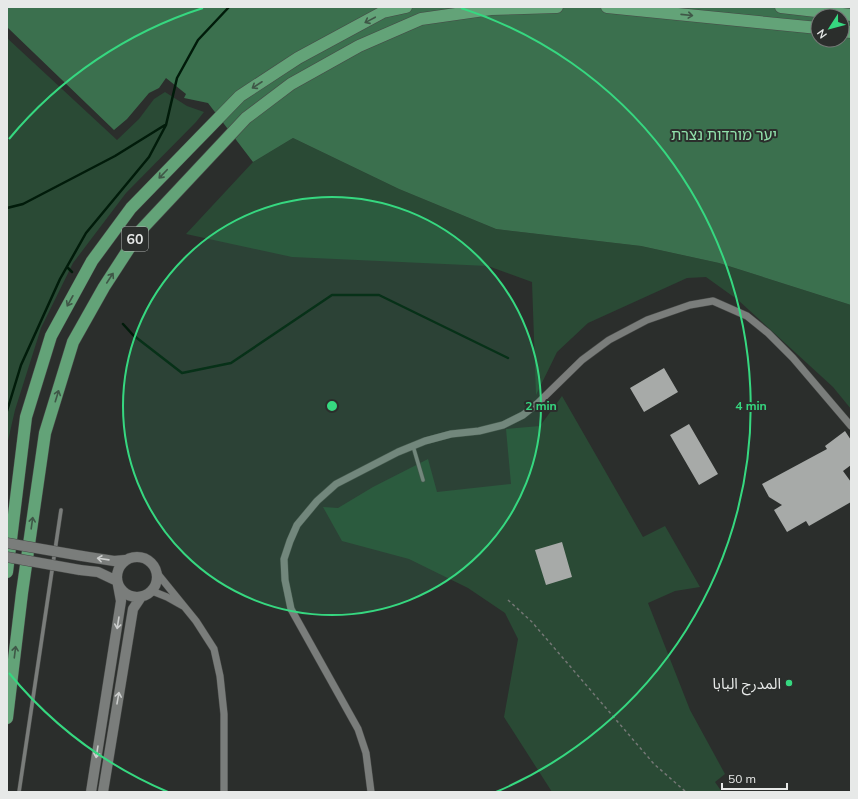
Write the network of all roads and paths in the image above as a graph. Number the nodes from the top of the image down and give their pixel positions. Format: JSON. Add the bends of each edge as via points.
{"nodes":[{"id":1,"x":406,"y":7,"type":"edge"},
{"id":2,"x":557,"y":7,"type":"edge"},
{"id":3,"x":607,"y":7,"type":"edge"},
{"id":4,"x":781,"y":7,"type":"edge"},
{"id":5,"x":851,"y":15,"type":"edge"},
{"id":6,"x":810,"y":27,"type":"edge"},
{"id":7,"x":851,"y":426,"type":"edge"},
{"id":8,"x":413,"y":445,"type":"junction"},
{"id":9,"x":423,"y":480,"type":"dead end"},
{"id":10,"x":61,"y":510,"type":"dead end"},
{"id":11,"x":7,"y":543,"type":"edge"},
{"id":12,"x":7,"y":557,"type":"edge"},
{"id":13,"x":125,"y":560,"type":"junction"},
{"id":14,"x":7,"y":572,"type":"edge"},
{"id":15,"x":157,"y":573,"type":"junction"},
{"id":16,"x":118,"y":583,"type":"junction"},
{"id":17,"x":152,"y":591,"type":"junction"},
{"id":18,"x":141,"y":597,"type":"junction"},
{"id":19,"x":508,"y":600,"type":"dead end"},
{"id":20,"x":186,"y":608,"type":"junction"},
{"id":21,"x":7,"y":718,"type":"edge"},
{"id":22,"x":19,"y":792,"type":"edge"},
{"id":23,"x":91,"y":792,"type":"edge"},
{"id":24,"x":103,"y":792,"type":"edge"},
{"id":25,"x":224,"y":792,"type":"edge"},
{"id":26,"x":371,"y":792,"type":"edge"},
{"id":27,"x":686,"y":792,"type":"edge"}],
"edges":[{"from":1,"to":14,"type":"highway","number":"60","one_way":true,"via":[[384,12],[298,58],[240,96],[131,208],[92,261],[51,336],[26,417]]},
{"from":21,"to":2,"type":"highway","number":"60","one_way":true,"via":[[45,432],[73,342],[104,287],[141,230],[246,118],[291,84],[359,46],[421,19],[491,9]]},
{"from":3,"to":6,"type":"highway","one_way":true},
{"from":4,"to":5,"type":"highway"},
{"from":7,"to":8,"type":"street","via":[[793,358],[768,333],[747,316],[713,301],[690,305],[647,320],[609,340],[582,360],[538,403],[523,415],[503,425],[451,434]]},
{"from":8,"to":9,"type":"lane"},
{"from":8,"to":26,"type":"street","via":[[336,484],[317,501],[297,525],[284,559],[291,609],[358,729],[366,753]]},
{"from":10,"to":22,"type":"lane"},
{"from":13,"to":11,"type":"street","one_way":true,"bridge":true,"via":[[114,561]]},
{"from":12,"to":16,"type":"street","bridge":true,"via":[[98,572]]},
{"from":13,"to":15,"type":"street","via":[[138,556],[145,558],[151,561]]},
{"from":13,"to":16,"type":"street","via":[[117,571]]},
{"from":15,"to":17,"type":"street"},
{"from":15,"to":20,"type":"street"},
{"from":16,"to":18,"type":"street","via":[[122,591],[128,595]]},
{"from":16,"to":23,"type":"street","one_way":true,"via":[[121,601]]},
{"from":17,"to":18,"type":"street"},
{"from":17,"to":20,"type":"street"},
{"from":24,"to":18,"type":"street","one_way":true,"via":[[133,609]]},
{"from":19,"to":27,"type":"path","via":[[532,622],[654,764]]},
{"from":20,"to":25,"type":"street","via":[[214,649],[220,676],[224,714]]}]}
